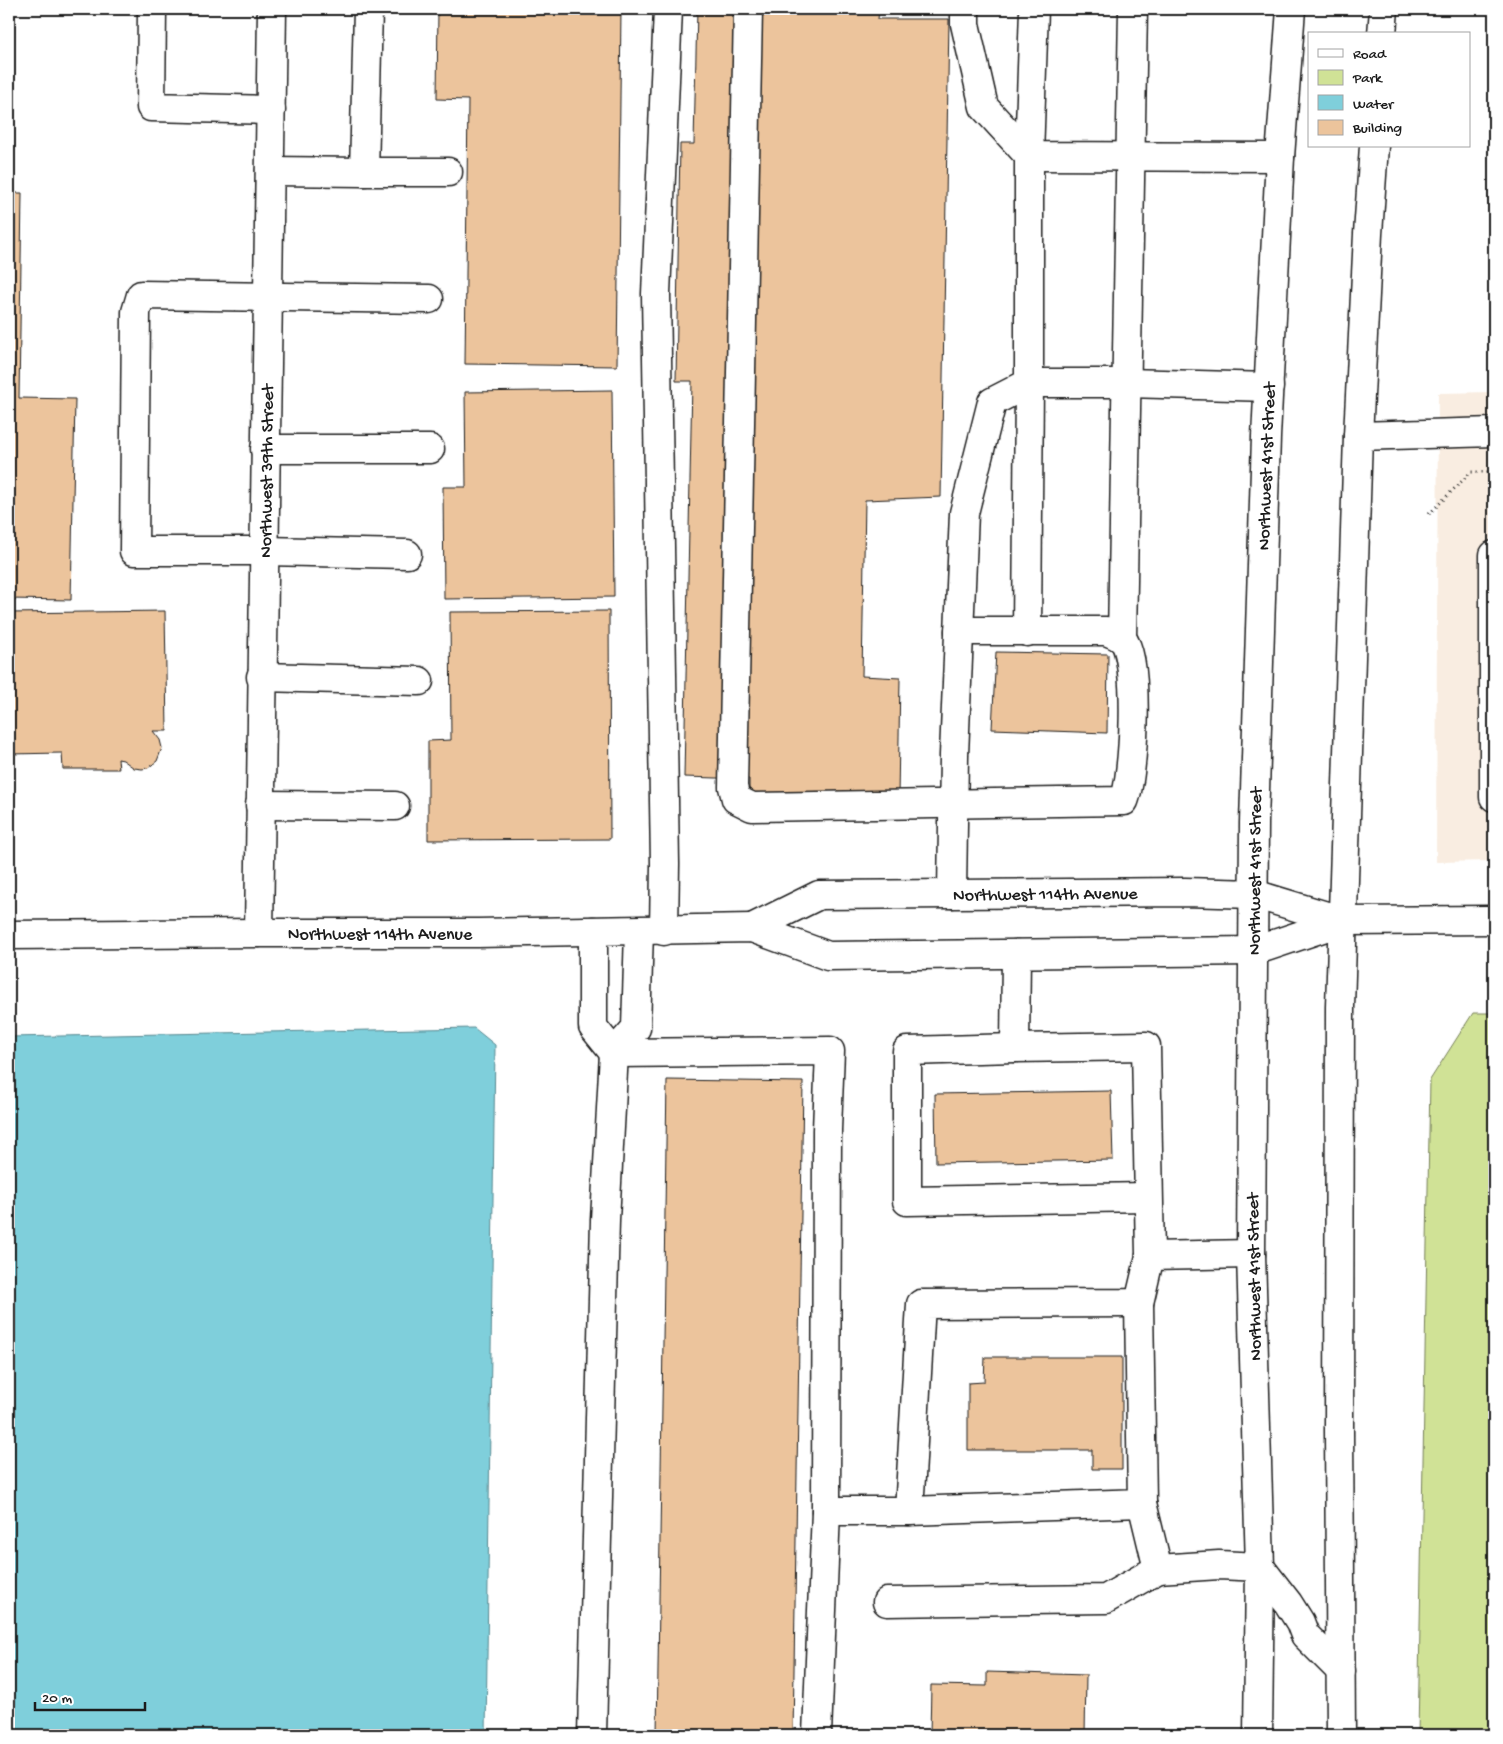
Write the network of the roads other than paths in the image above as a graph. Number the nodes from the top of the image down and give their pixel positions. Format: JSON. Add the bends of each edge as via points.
{"nodes":[{"id":1,"x":152,"y":9,"type":"edge"},
{"id":2,"x":272,"y":9,"type":"edge"},
{"id":3,"x":368,"y":9,"type":"edge"},
{"id":4,"x":668,"y":9,"type":"edge"},
{"id":5,"x":748,"y":9,"type":"edge"},
{"id":6,"x":965,"y":9,"type":"edge"},
{"id":7,"x":1034,"y":9,"type":"edge"},
{"id":8,"x":1133,"y":9,"type":"edge"},
{"id":9,"x":1291,"y":9,"type":"edge"},
{"id":10,"x":1384,"y":9,"type":"edge"},
{"id":11,"x":1382,"y":32,"type":"edge"},
{"id":12,"x":271,"y":110,"type":"junction"},
{"id":13,"x":1374,"y":148,"type":"edge"},
{"id":14,"x":1029,"y":156,"type":"junction"},
{"id":15,"x":1131,"y":157,"type":"junction"},
{"id":16,"x":1280,"y":157,"type":"junction"},
{"id":17,"x":270,"y":171,"type":"junction"},
{"id":18,"x":364,"y":172,"type":"junction"},
{"id":19,"x":448,"y":172,"type":"dead end"},
{"id":20,"x":268,"y":298,"type":"junction"},
{"id":21,"x":429,"y":299,"type":"dead end"},
{"id":22,"x":1029,"y":383,"type":"junction"},
{"id":23,"x":1127,"y":383,"type":"junction"},
{"id":24,"x":1269,"y":387,"type":"junction"},
{"id":25,"x":1494,"y":432,"type":"edge"},
{"id":26,"x":1358,"y":436,"type":"junction"},
{"id":27,"x":266,"y":449,"type":"junction"},
{"id":28,"x":430,"y":449,"type":"dead end"},
{"id":29,"x":264,"y":550,"type":"junction"},
{"id":30,"x":407,"y":554,"type":"dead end"},
{"id":31,"x":1494,"y":555,"type":"edge"},
{"id":32,"x":959,"y":631,"type":"junction"},
{"id":33,"x":1027,"y":632,"type":"junction"},
{"id":34,"x":1122,"y":639,"type":"junction"},
{"id":35,"x":262,"y":677,"type":"junction"},
{"id":36,"x":418,"y":681,"type":"dead end"},
{"id":37,"x":1494,"y":797,"type":"edge"},
{"id":38,"x":260,"y":805,"type":"junction"},
{"id":39,"x":953,"y":805,"type":"junction"},
{"id":40,"x":394,"y":806,"type":"dead end"},
{"id":41,"x":952,"y":894,"type":"junction"},
{"id":42,"x":1254,"y":894,"type":"junction"},
{"id":43,"x":1494,"y":920,"type":"edge"},
{"id":44,"x":1343,"y":921,"type":"junction"},
{"id":45,"x":752,"y":928,"type":"junction"},
{"id":46,"x":593,"y":931,"type":"junction"},
{"id":47,"x":652,"y":931,"type":"junction"},
{"id":48,"x":259,"y":933,"type":"junction"},
{"id":49,"x":9,"y":935,"type":"edge"},
{"id":50,"x":1254,"y":951,"type":"junction"},
{"id":51,"x":1016,"y":954,"type":"junction"},
{"id":52,"x":1015,"y":1048,"type":"junction"},
{"id":53,"x":614,"y":1053,"type":"junction"},
{"id":54,"x":1148,"y":1197,"type":"junction"},
{"id":55,"x":1251,"y":1254,"type":"junction"},
{"id":56,"x":1150,"y":1256,"type":"junction"},
{"id":57,"x":1139,"y":1303,"type":"junction"},
{"id":58,"x":1142,"y":1503,"type":"junction"},
{"id":59,"x":826,"y":1511,"type":"junction"},
{"id":60,"x":909,"y":1511,"type":"junction"},
{"id":61,"x":1260,"y":1567,"type":"junction"},
{"id":62,"x":1158,"y":1569,"type":"junction"},
{"id":63,"x":887,"y":1602,"type":"dead end"},
{"id":64,"x":1341,"y":1671,"type":"junction"},
{"id":65,"x":592,"y":1735,"type":"edge"},
{"id":66,"x":818,"y":1735,"type":"edge"},
{"id":67,"x":1258,"y":1735,"type":"edge"},
{"id":68,"x":1341,"y":1735,"type":"edge"}],
"edges":[{"from":1,"to":12,"type":"main road","via":[[151,107]]},
{"from":2,"to":12,"type":"main road","name":"Northwest 39th Street"},
{"from":3,"to":18,"type":"main road"},
{"from":4,"to":47,"type":"main road","via":[[656,294],[664,835]]},
{"from":5,"to":39,"type":"main road","via":[[733,787],[736,799],[752,807]]},
{"from":6,"to":14,"type":"main road","via":[[965,24],[984,107]]},
{"from":7,"to":14,"type":"main road"},
{"from":8,"to":15,"type":"main road"},
{"from":9,"to":16,"type":"main road","name":"Northwest 41st Street"},
{"from":10,"to":11,"type":"main road"},
{"from":12,"to":17,"type":"main road","name":"Northwest 39th Street"},
{"from":13,"to":26,"type":"main road"},
{"from":14,"to":15,"type":"main road"},
{"from":14,"to":22,"type":"main road"},
{"from":15,"to":16,"type":"main road"},
{"from":15,"to":23,"type":"main road"},
{"from":16,"to":24,"type":"main road","name":"Northwest 41st Street"},
{"from":17,"to":18,"type":"main road"},
{"from":17,"to":20,"type":"main road","name":"Northwest 39th Street"},
{"from":18,"to":19,"type":"main road"},
{"from":20,"to":21,"type":"main road"},
{"from":20,"to":27,"type":"main road","name":"Northwest 39th Street"},
{"from":20,"to":29,"type":"main road","via":[[141,295],[136,312],[134,551]]},
{"from":22,"to":23,"type":"main road"},
{"from":22,"to":32,"type":"main road","via":[[992,402],[964,513]]},
{"from":22,"to":33,"type":"main road"},
{"from":23,"to":24,"type":"main road"},
{"from":23,"to":34,"type":"main road"},
{"from":24,"to":42,"type":"main road","name":"Northwest 41st Street"},
{"from":25,"to":26,"type":"main road"},
{"from":26,"to":44,"type":"main road"},
{"from":27,"to":28,"type":"main road"},
{"from":27,"to":29,"type":"main road","name":"Northwest 39th Street"},
{"from":29,"to":30,"type":"main road"},
{"from":29,"to":35,"type":"main road","name":"Northwest 39th Street"},
{"from":31,"to":37,"type":"main road"},
{"from":32,"to":33,"type":"main road"},
{"from":32,"to":39,"type":"main road"},
{"from":33,"to":34,"type":"main road","via":[[1106,631]]},
{"from":34,"to":39,"type":"main road","via":[[1128,650],[1134,685],[1131,761],[1124,801]]},
{"from":35,"to":36,"type":"main road"},
{"from":35,"to":38,"type":"main road","name":"Northwest 39th Street"},
{"from":38,"to":40,"type":"main road"},
{"from":38,"to":48,"type":"main road","name":"Northwest 39th Street"},
{"from":39,"to":41,"type":"main road"},
{"from":41,"to":42,"type":"main road","name":"Northwest 114th Avenue"},
{"from":41,"to":45,"type":"main road","name":"Northwest 114th Avenue","via":[[819,895]]},
{"from":42,"to":44,"type":"main road","name":"Northwest 114th Avenue"},
{"from":42,"to":50,"type":"main road","name":"Northwest 41st Street"},
{"from":43,"to":44,"type":"main road","name":"Northwest 114th Avenue"},
{"from":44,"to":50,"type":"main road","name":"Northwest 114th Avenue"},
{"from":44,"to":64,"type":"main road","via":[[1340,1007]]},
{"from":45,"to":47,"type":"main road","name":"Northwest 114th Avenue"},
{"from":45,"to":51,"type":"main road","name":"Northwest 114th Avenue","via":[[828,956]]},
{"from":46,"to":47,"type":"main road","name":"Northwest 114th Avenue"},
{"from":46,"to":48,"type":"main road","name":"Northwest 114th Avenue"},
{"from":46,"to":53,"type":"main road","via":[[593,1027]]},
{"from":47,"to":53,"type":"main road","via":[[636,1028]]},
{"from":48,"to":49,"type":"main road","name":"Northwest 114th Avenue"},
{"from":50,"to":51,"type":"main road","name":"Northwest 114th Avenue"},
{"from":50,"to":55,"type":"main road","name":"Northwest 41st Street"},
{"from":51,"to":52,"type":"main road"},
{"from":52,"to":54,"type":"main road","via":[[1146,1046]]},
{"from":52,"to":54,"type":"main road","via":[[907,1051],[907,1201]]},
{"from":53,"to":59,"type":"main road","via":[[830,1051]]},
{"from":53,"to":65,"type":"main road","via":[[605,1220]]},
{"from":54,"to":56,"type":"main road"},
{"from":55,"to":56,"type":"main road"},
{"from":55,"to":61,"type":"main road","name":"Northwest 41st Street"},
{"from":56,"to":57,"type":"main road"},
{"from":57,"to":58,"type":"main road"},
{"from":57,"to":60,"type":"main road","via":[[922,1304]]},
{"from":58,"to":60,"type":"main road"},
{"from":58,"to":62,"type":"main road"},
{"from":59,"to":60,"type":"main road"},
{"from":59,"to":66,"type":"main road"},
{"from":61,"to":62,"type":"main road"},
{"from":61,"to":64,"type":"main road","via":[[1288,1604],[1305,1634]]},
{"from":61,"to":67,"type":"main road","name":"Northwest 41st Street"},
{"from":62,"to":63,"type":"main road","via":[[1106,1599]]},
{"from":64,"to":68,"type":"main road"}]}
